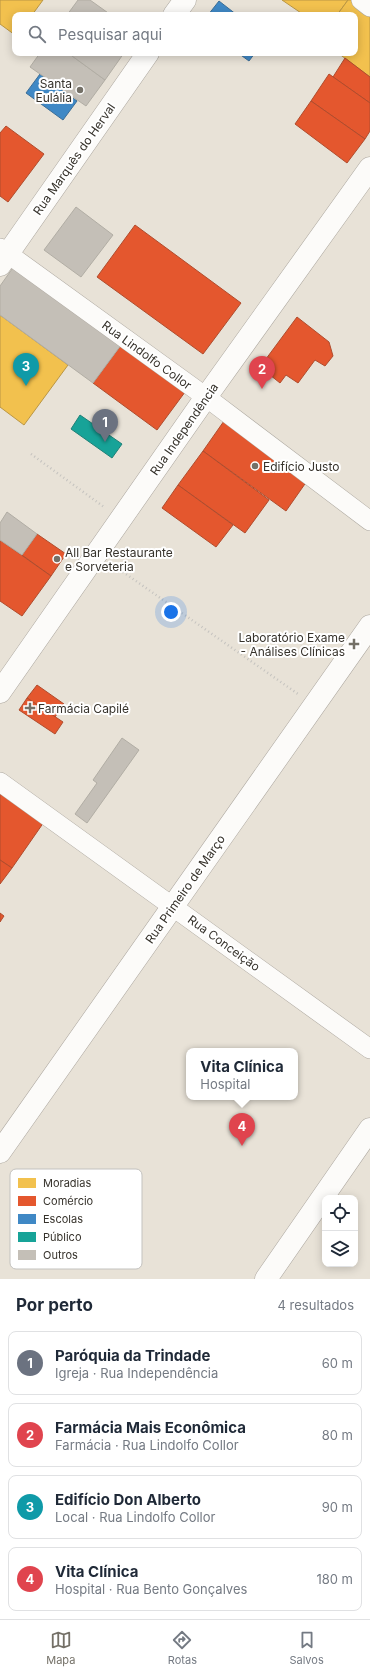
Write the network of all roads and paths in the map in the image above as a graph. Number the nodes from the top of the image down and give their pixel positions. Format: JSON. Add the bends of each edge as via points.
{"nodes":[{"id":1,"x":184,"y":0,"type":"edge"},
{"id":2,"x":361,"y":0,"type":"edge"},
{"id":3,"x":370,"y":7,"type":"edge"},
{"id":4,"x":176,"y":12,"type":"edge"},
{"id":5,"x":146,"y":56,"type":"edge"},
{"id":6,"x":370,"y":168,"type":"edge"},
{"id":7,"x":3,"y":256,"type":"edge"},
{"id":8,"x":206,"y":397,"type":"junction"},
{"id":9,"x":31,"y":454,"type":"dead end"},
{"id":10,"x":120,"y":520,"type":"junction"},
{"id":11,"x":370,"y":521,"type":"edge"},
{"id":12,"x":97,"y":554,"type":"junction"},
{"id":13,"x":370,"y":626,"type":"edge"},
{"id":14,"x":0,"y":692,"type":"edge"},
{"id":15,"x":315,"y":705,"type":"junction"},
{"id":16,"x":0,"y":782,"type":"edge"},
{"id":17,"x":172,"y":906,"type":"junction"},
{"id":18,"x":370,"y":1050,"type":"edge"},
{"id":19,"x":370,"y":1129,"type":"edge"},
{"id":20,"x":0,"y":1152,"type":"edge"},
{"id":21,"x":266,"y":1279,"type":"edge"}],
"edges":[{"from":1,"to":4,"type":"street"},
{"from":2,"to":3,"type":"street"},
{"from":5,"to":7,"type":"street","name":"Rua Marquês do Herval"},
{"from":6,"to":8,"type":"street","name":"Rua Independência"},
{"from":7,"to":8,"type":"street","name":"Rua Lindolfo Collor"},
{"from":8,"to":10,"type":"street","name":"Rua Independência"},
{"from":8,"to":11,"type":"street","name":"Rua Lindolfo Collor"},
{"from":9,"to":10,"type":"path"},
{"from":10,"to":12,"type":"street","name":"Rua Independência"},
{"from":12,"to":14,"type":"street","name":"Rua Independência"},
{"from":12,"to":15,"type":"path"},
{"from":13,"to":15,"type":"street","name":"Rua Primeiro de Março"},
{"from":15,"to":17,"type":"street","name":"Rua Primeiro de Março"},
{"from":16,"to":17,"type":"street","name":"Rua Conceição"},
{"from":17,"to":18,"type":"street","name":"Rua Conceição"},
{"from":17,"to":20,"type":"street","name":"Rua Primeiro de Março"},
{"from":19,"to":21,"type":"street"}]}
